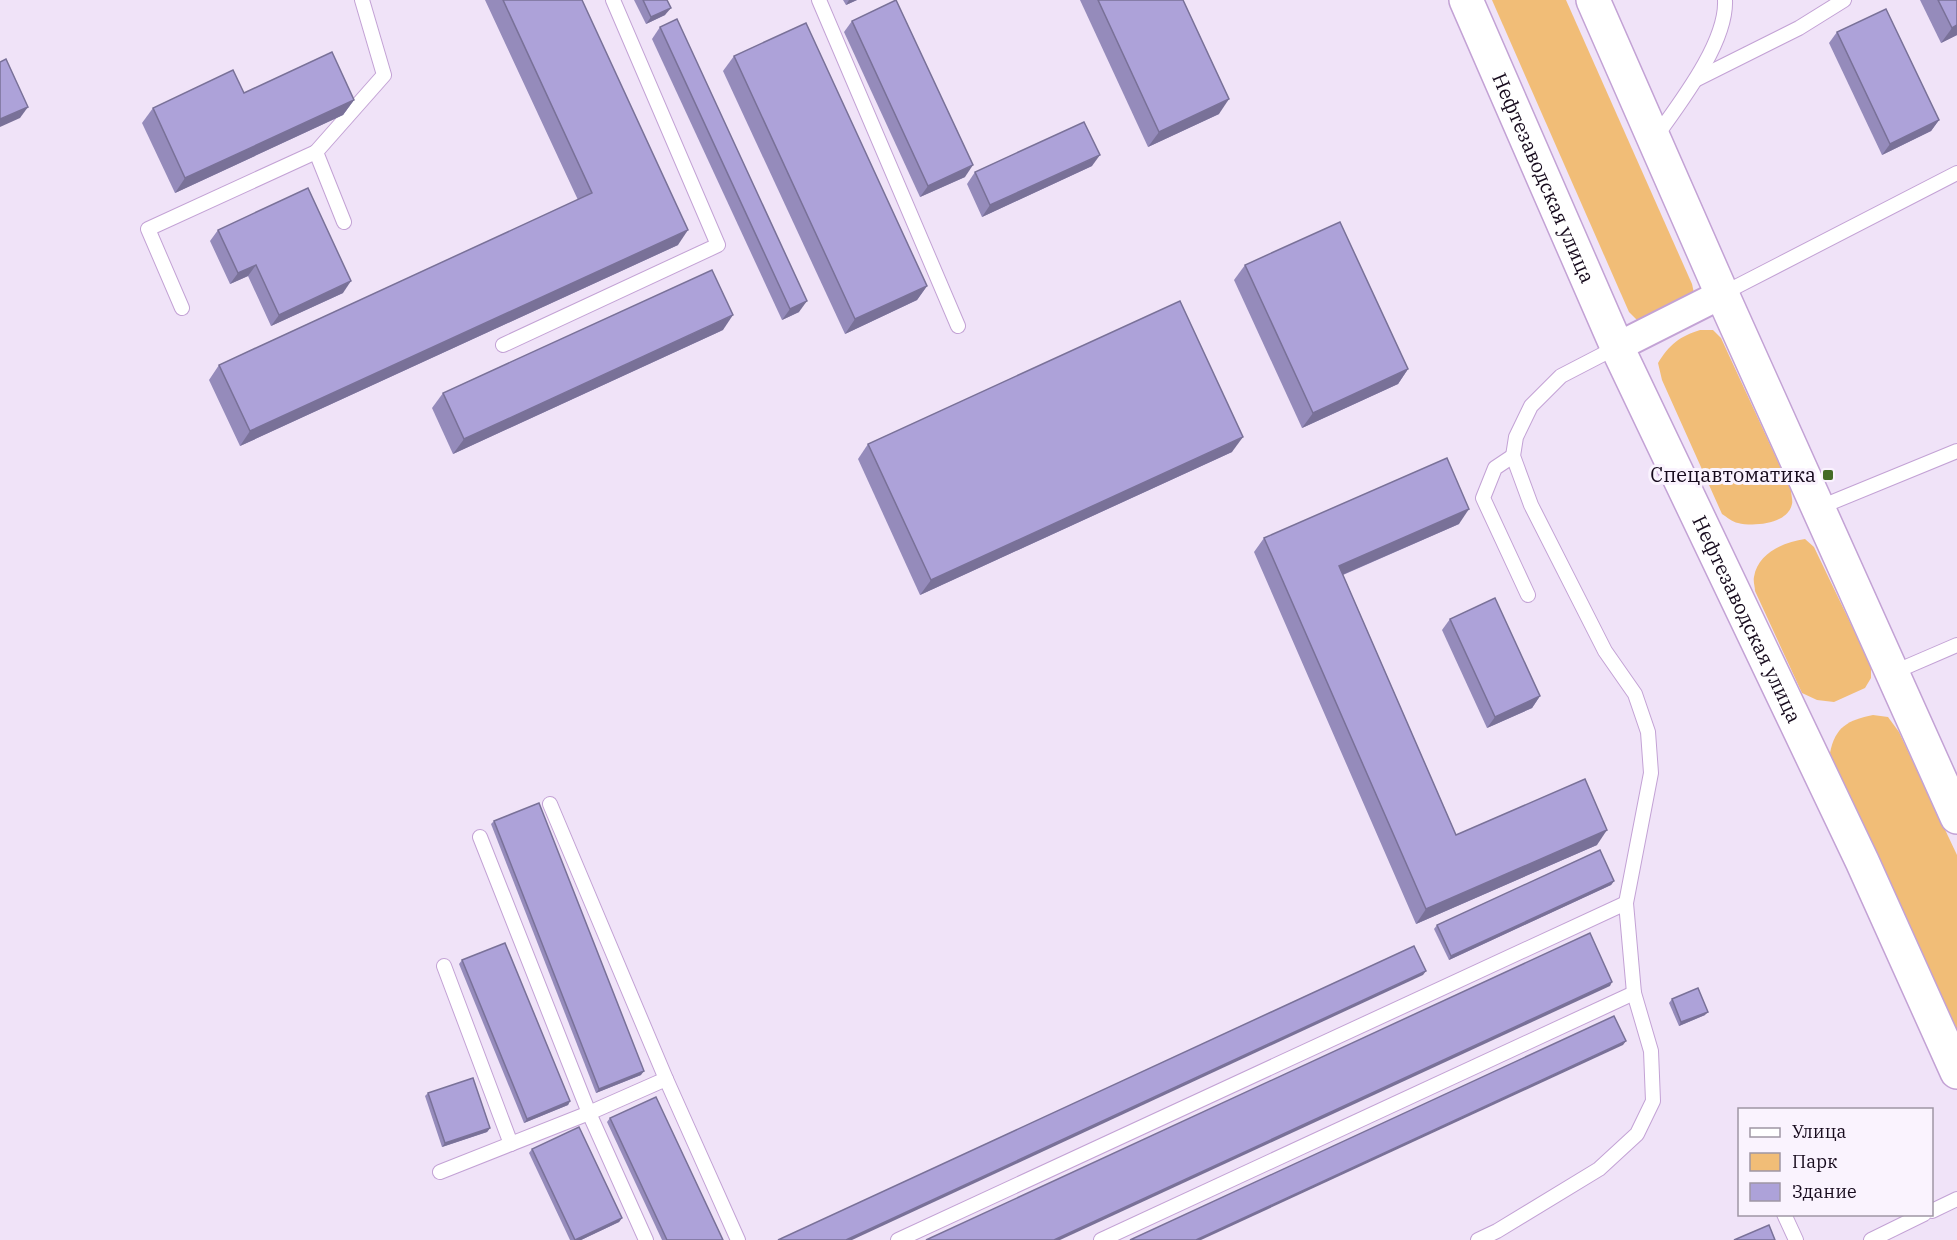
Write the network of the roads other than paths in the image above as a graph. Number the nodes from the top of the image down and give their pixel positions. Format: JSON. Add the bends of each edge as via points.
{"nodes":[{"id":1,"x":362,"y":0,"type":"edge"},
{"id":2,"x":613,"y":0,"type":"edge"},
{"id":3,"x":819,"y":0,"type":"edge"},
{"id":4,"x":1466,"y":0,"type":"edge"},
{"id":5,"x":1593,"y":0,"type":"edge"},
{"id":6,"x":1725,"y":0,"type":"edge"},
{"id":7,"x":1844,"y":0,"type":"edge"},
{"id":8,"x":1697,"y":79,"type":"junction"},
{"id":9,"x":1655,"y":139,"type":"junction"},
{"id":10,"x":316,"y":152,"type":"junction"},
{"id":11,"x":1957,"y":173,"type":"edge"},
{"id":12,"x":344,"y":222,"type":"dead end"},
{"id":13,"x":1722,"y":294,"type":"junction"},
{"id":14,"x":183,"y":308,"type":"dead end"},
{"id":15,"x":958,"y":326,"type":"dead end"},
{"id":16,"x":503,"y":345,"type":"dead end"},
{"id":17,"x":1617,"y":347,"type":"junction"},
{"id":18,"x":1957,"y":451,"type":"edge"},
{"id":19,"x":1513,"y":456,"type":"junction"},
{"id":20,"x":1818,"y":508,"type":"junction"},
{"id":21,"x":1528,"y":595,"type":"dead end"},
{"id":22,"x":1957,"y":645,"type":"edge"},
{"id":23,"x":1892,"y":673,"type":"junction"},
{"id":24,"x":550,"y":804,"type":"dead end"},
{"id":25,"x":1957,"y":817,"type":"edge"},
{"id":26,"x":480,"y":837,"type":"dead end"},
{"id":27,"x":1626,"y":903,"type":"junction"},
{"id":28,"x":444,"y":966,"type":"dead end"},
{"id":29,"x":1634,"y":993,"type":"junction"},
{"id":30,"x":1957,"y":1072,"type":"edge"},
{"id":31,"x":666,"y":1079,"type":"junction"},
{"id":32,"x":589,"y":1113,"type":"junction"},
{"id":33,"x":511,"y":1144,"type":"junction"},
{"id":34,"x":440,"y":1172,"type":"dead end"},
{"id":35,"x":1957,"y":1198,"type":"edge"},
{"id":36,"x":1933,"y":1210,"type":"edge"},
{"id":37,"x":1784,"y":1216,"type":"edge"},
{"id":38,"x":1922,"y":1216,"type":"edge"},
{"id":39,"x":646,"y":1240,"type":"edge"},
{"id":40,"x":738,"y":1240,"type":"edge"},
{"id":41,"x":898,"y":1240,"type":"edge"},
{"id":42,"x":1101,"y":1240,"type":"edge"},
{"id":43,"x":1478,"y":1240,"type":"edge"},
{"id":44,"x":1796,"y":1240,"type":"edge"},
{"id":45,"x":1870,"y":1240,"type":"edge"}],
"edges":[{"from":1,"to":10,"type":"lane","via":[[384,75]]},
{"from":2,"to":16,"type":"lane","via":[[718,245]]},
{"from":3,"to":15,"type":"lane"},
{"from":4,"to":17,"type":"main road","name":"Нефтезаводская улица"},
{"from":5,"to":9,"type":"main road"},
{"from":6,"to":8,"type":"lane","via":[[1715,41]]},
{"from":7,"to":8,"type":"lane","via":[[1799,28]]},
{"from":8,"to":9,"type":"lane"},
{"from":9,"to":13,"type":"main road"},
{"from":10,"to":12,"type":"lane"},
{"from":10,"to":14,"type":"lane","via":[[148,229]]},
{"from":11,"to":13,"type":"lane"},
{"from":13,"to":17,"type":"street"},
{"from":13,"to":20,"type":"main road"},
{"from":17,"to":19,"type":"lane","via":[[1561,376],[1531,406],[1516,436]]},
{"from":17,"to":30,"type":"main road","name":"Нефтезаводская улица","via":[[1862,861]]},
{"from":18,"to":20,"type":"lane"},
{"from":19,"to":21,"type":"lane","via":[[1495,468],[1483,498]]},
{"from":19,"to":27,"type":"lane","via":[[1531,504],[1605,651],[1635,694],[1648,732],[1651,773]]},
{"from":20,"to":23,"type":"main road"},
{"from":22,"to":23,"type":"lane"},
{"from":23,"to":25,"type":"main road"},
{"from":24,"to":31,"type":"lane"},
{"from":26,"to":32,"type":"lane"},
{"from":27,"to":29,"type":"lane"},
{"from":27,"to":41,"type":"lane"},
{"from":28,"to":33,"type":"lane"},
{"from":29,"to":42,"type":"lane"},
{"from":29,"to":43,"type":"lane","via":[[1651,1051],[1653,1101],[1637,1134],[1599,1168]]},
{"from":31,"to":32,"type":"lane"},
{"from":31,"to":40,"type":"lane"},
{"from":32,"to":33,"type":"lane"},
{"from":32,"to":39,"type":"lane"},
{"from":33,"to":34,"type":"lane"},
{"from":35,"to":36,"type":"lane"},
{"from":37,"to":44,"type":"lane"},
{"from":38,"to":45,"type":"lane"}]}
